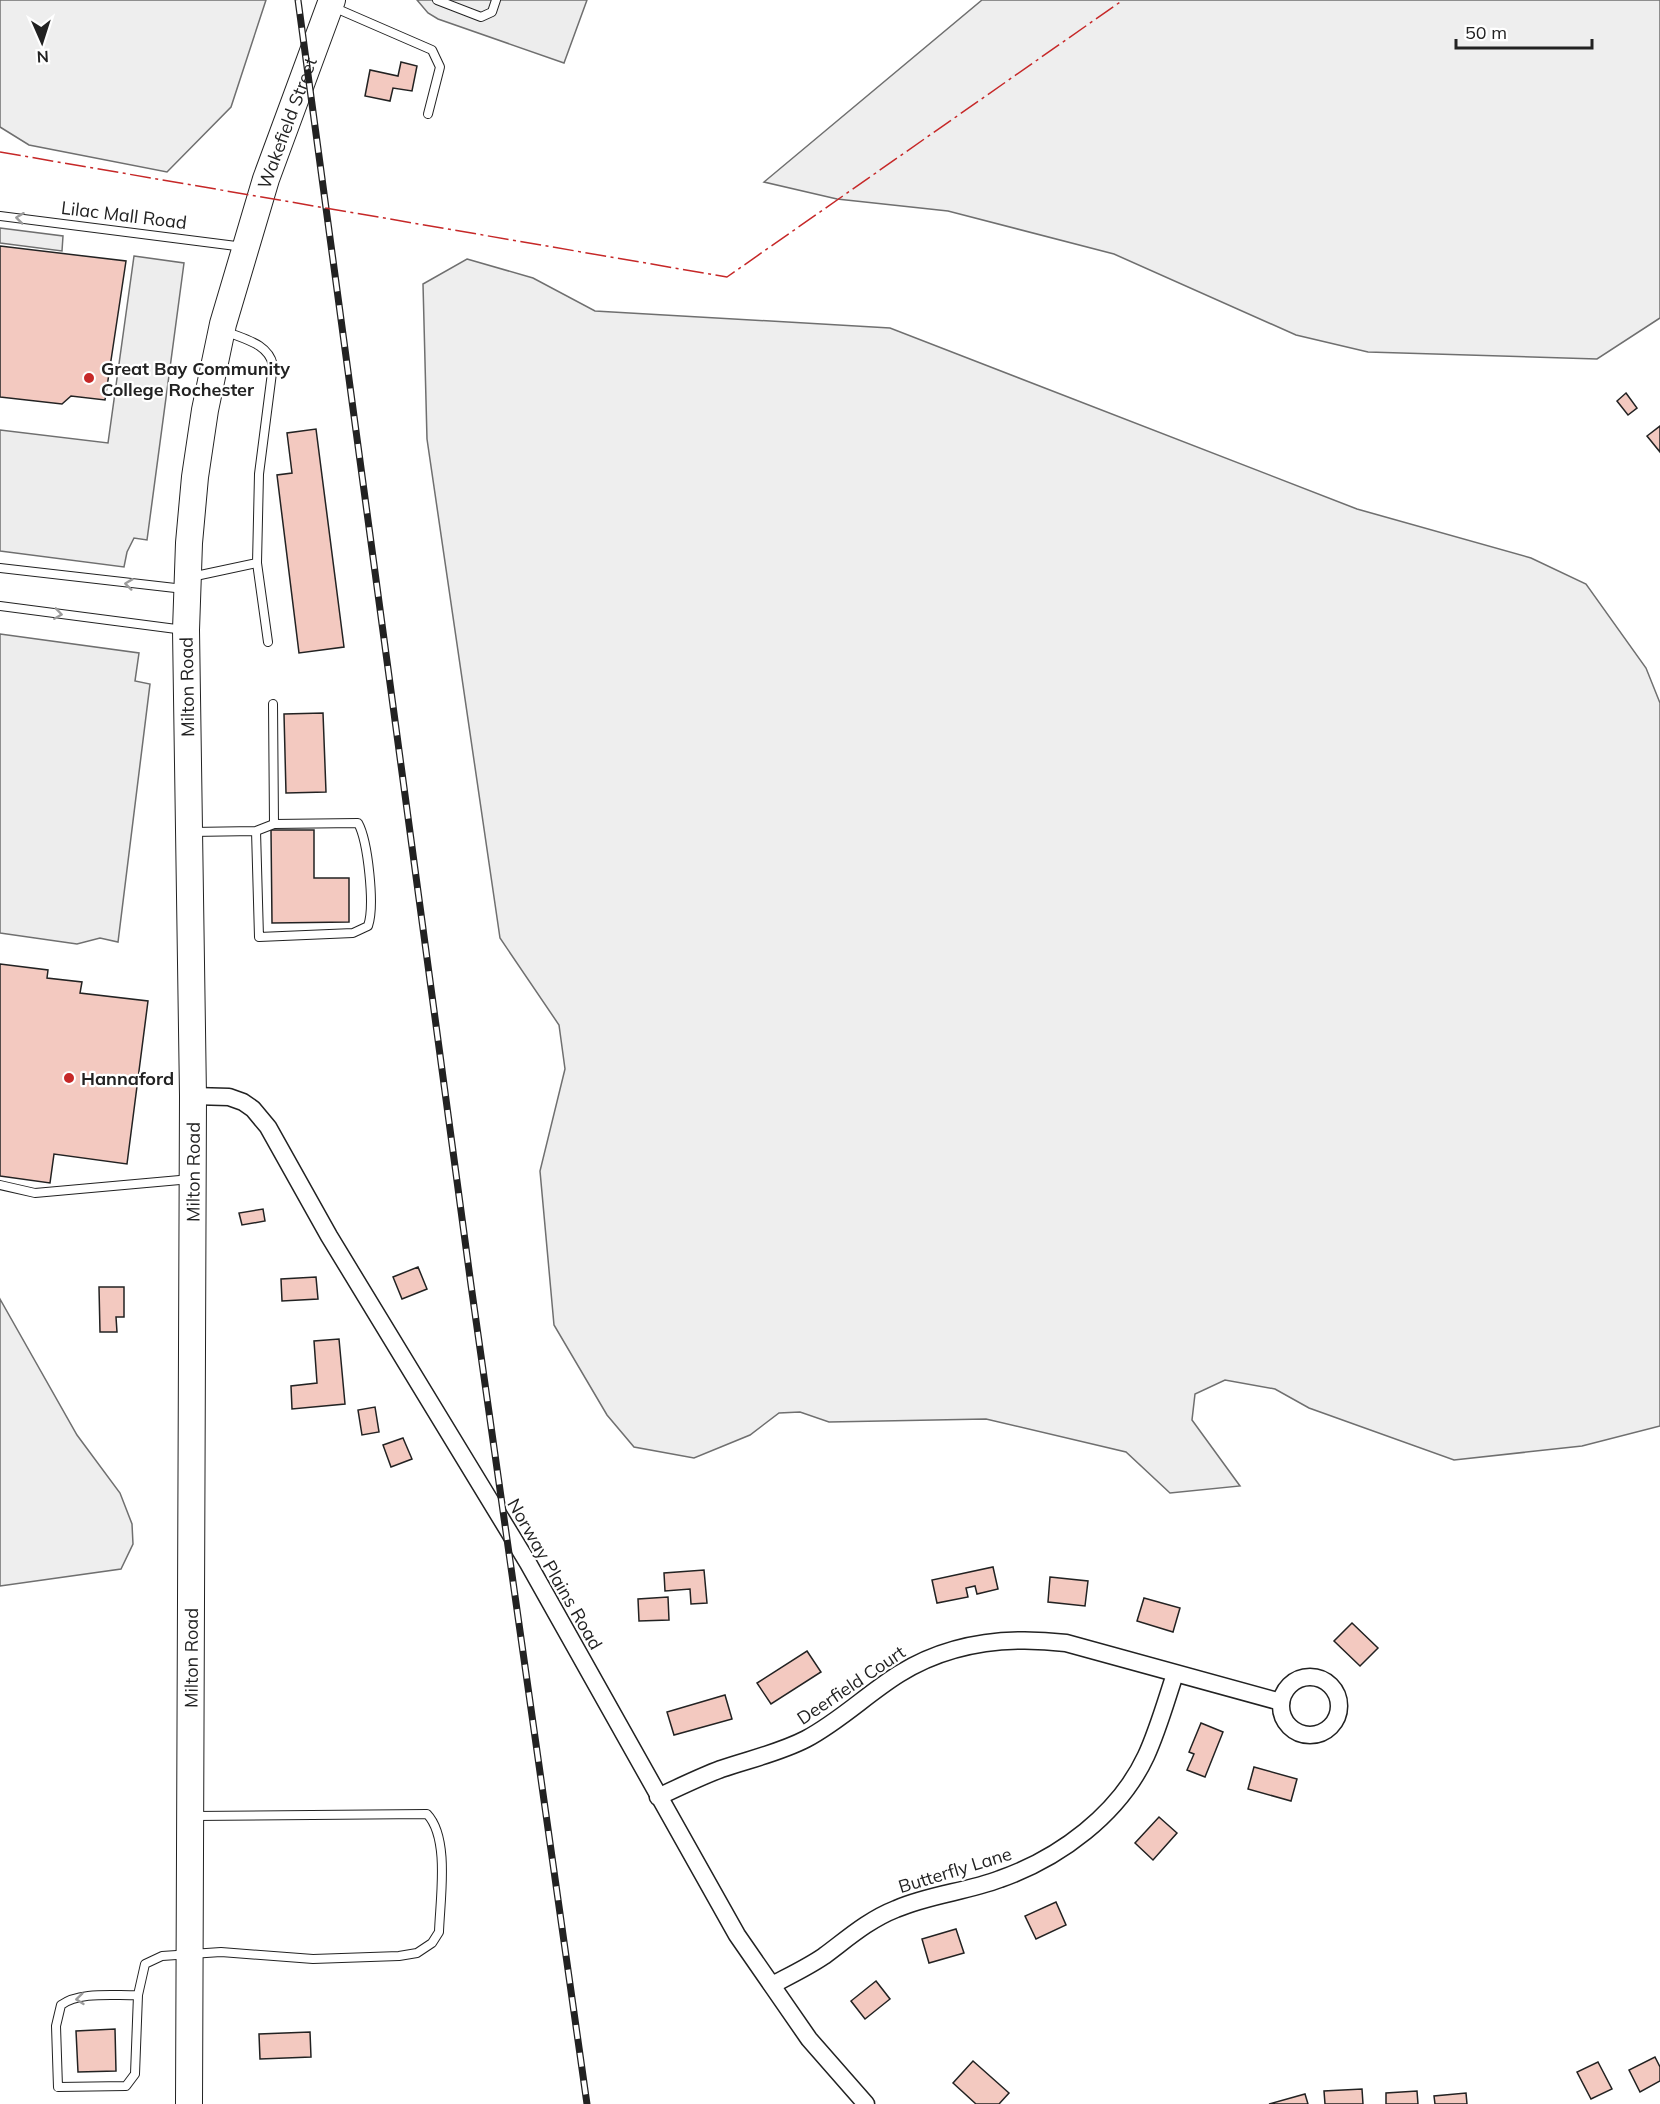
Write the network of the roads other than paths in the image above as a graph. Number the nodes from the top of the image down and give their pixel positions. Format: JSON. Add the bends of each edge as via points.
{"nodes":[{"id":1,"x":437,"y":0,"type":"edge"},
{"id":2,"x":496,"y":0,"type":"edge"},
{"id":3,"x":331,"y":3,"type":"edge"},
{"id":4,"x":428,"y":114,"type":"dead end"},
{"id":5,"x":0,"y":216,"type":"edge"},
{"id":6,"x":244,"y":247,"type":"junction"},
{"id":7,"x":222,"y":330,"type":"junction"},
{"id":8,"x":257,"y":563,"type":"junction"},
{"id":9,"x":0,"y":568,"type":"edge"},
{"id":10,"x":188,"y":584,"type":"junction"},
{"id":11,"x":0,"y":606,"type":"edge"},
{"id":12,"x":186,"y":630,"type":"junction"},
{"id":13,"x":268,"y":642,"type":"dead end"},
{"id":14,"x":273,"y":704,"type":"dead end"},
{"id":15,"x":273,"y":824,"type":"junction"},
{"id":16,"x":256,"y":831,"type":"junction"},
{"id":17,"x":191,"y":832,"type":"junction"},
{"id":18,"x":193,"y":1096,"type":"junction"},
{"id":19,"x":191,"y":1179,"type":"junction"},
{"id":20,"x":0,"y":1185,"type":"edge"},
{"id":21,"x":1175,"y":1674,"type":"junction"},
{"id":22,"x":1281,"y":1701,"type":"dead end"},
{"id":23,"x":658,"y":1797,"type":"junction"},
{"id":24,"x":190,"y":1816,"type":"junction"},
{"id":25,"x":190,"y":1953,"type":"junction"},
{"id":26,"x":772,"y":1985,"type":"junction"},
{"id":27,"x":138,"y":1995,"type":"junction"},
{"id":28,"x":189,"y":2104,"type":"edge"},
{"id":29,"x":866,"y":2104,"type":"edge"}],
"edges":[{"from":1,"to":2,"type":"lane","via":[[481,17],[492,12]]},
{"from":3,"to":4,"type":"lane","via":[[432,50],[440,66]]},
{"from":3,"to":6,"type":"main road","name":"Wakefield Street"},
{"from":6,"to":5,"type":"lane","name":"Lilac Mall Road","one_way":true},
{"from":6,"to":7,"type":"main road","name":"Milton Road"},
{"from":7,"to":8,"type":"lane","via":[[261,346],[273,364],[259,474]]},
{"from":7,"to":10,"type":"main road","name":"Milton Road","via":[[195,477]]},
{"from":8,"to":10,"type":"lane"},
{"from":8,"to":13,"type":"lane"},
{"from":10,"to":9,"type":"lane","one_way":true},
{"from":10,"to":12,"type":"main road","name":"Milton Road"},
{"from":11,"to":12,"type":"lane","one_way":true},
{"from":12,"to":17,"type":"main road","name":"Milton Road"},
{"from":14,"to":15,"type":"lane"},
{"from":15,"to":16,"type":"lane"},
{"from":15,"to":16,"type":"lane","via":[[358,823],[364,841],[370,904],[368,926],[353,933],[259,937]]},
{"from":16,"to":17,"type":"lane"},
{"from":17,"to":18,"type":"main road","name":"Milton Road"},
{"from":18,"to":19,"type":"main road","name":"Milton Road"},
{"from":18,"to":23,"type":"street","name":"Norway Plains Road","via":[[229,1097],[243,1102],[268,1127],[329,1236],[528,1563]]},
{"from":19,"to":20,"type":"lane","via":[[35,1193]]},
{"from":19,"to":24,"type":"main road","name":"Milton Road"},
{"from":21,"to":22,"type":"street","name":"Deerfield Court"},
{"from":21,"to":23,"type":"street","name":"Deerfield Court","via":[[1066,1643],[1000,1641],[961,1646],[899,1674],[806,1739]]},
{"from":21,"to":26,"type":"street","name":"Butterfly Lane","via":[[1136,1774],[1109,1809],[1076,1838],[1020,1872],[894,1910]]},
{"from":23,"to":26,"type":"street","name":"Norway Plains Road","via":[[737,1935]]},
{"from":24,"to":25,"type":"main road","name":"Milton Road"},
{"from":24,"to":25,"type":"lane","via":[[427,1814],[435,1822],[441,1841],[439,1932],[432,1943],[417,1953],[313,1959]]},
{"from":25,"to":27,"type":"lane","via":[[152,1958],[142,1972]]},
{"from":25,"to":28,"type":"main road","name":"Milton Road"},
{"from":26,"to":29,"type":"street","name":"Norway Plains Road","via":[[809,2039]]},
{"from":27,"to":27,"type":"lane","one_way":true,"via":[[79,1998],[61,2005],[56,2026],[58,2087],[126,2086],[132,2081]]}]}
